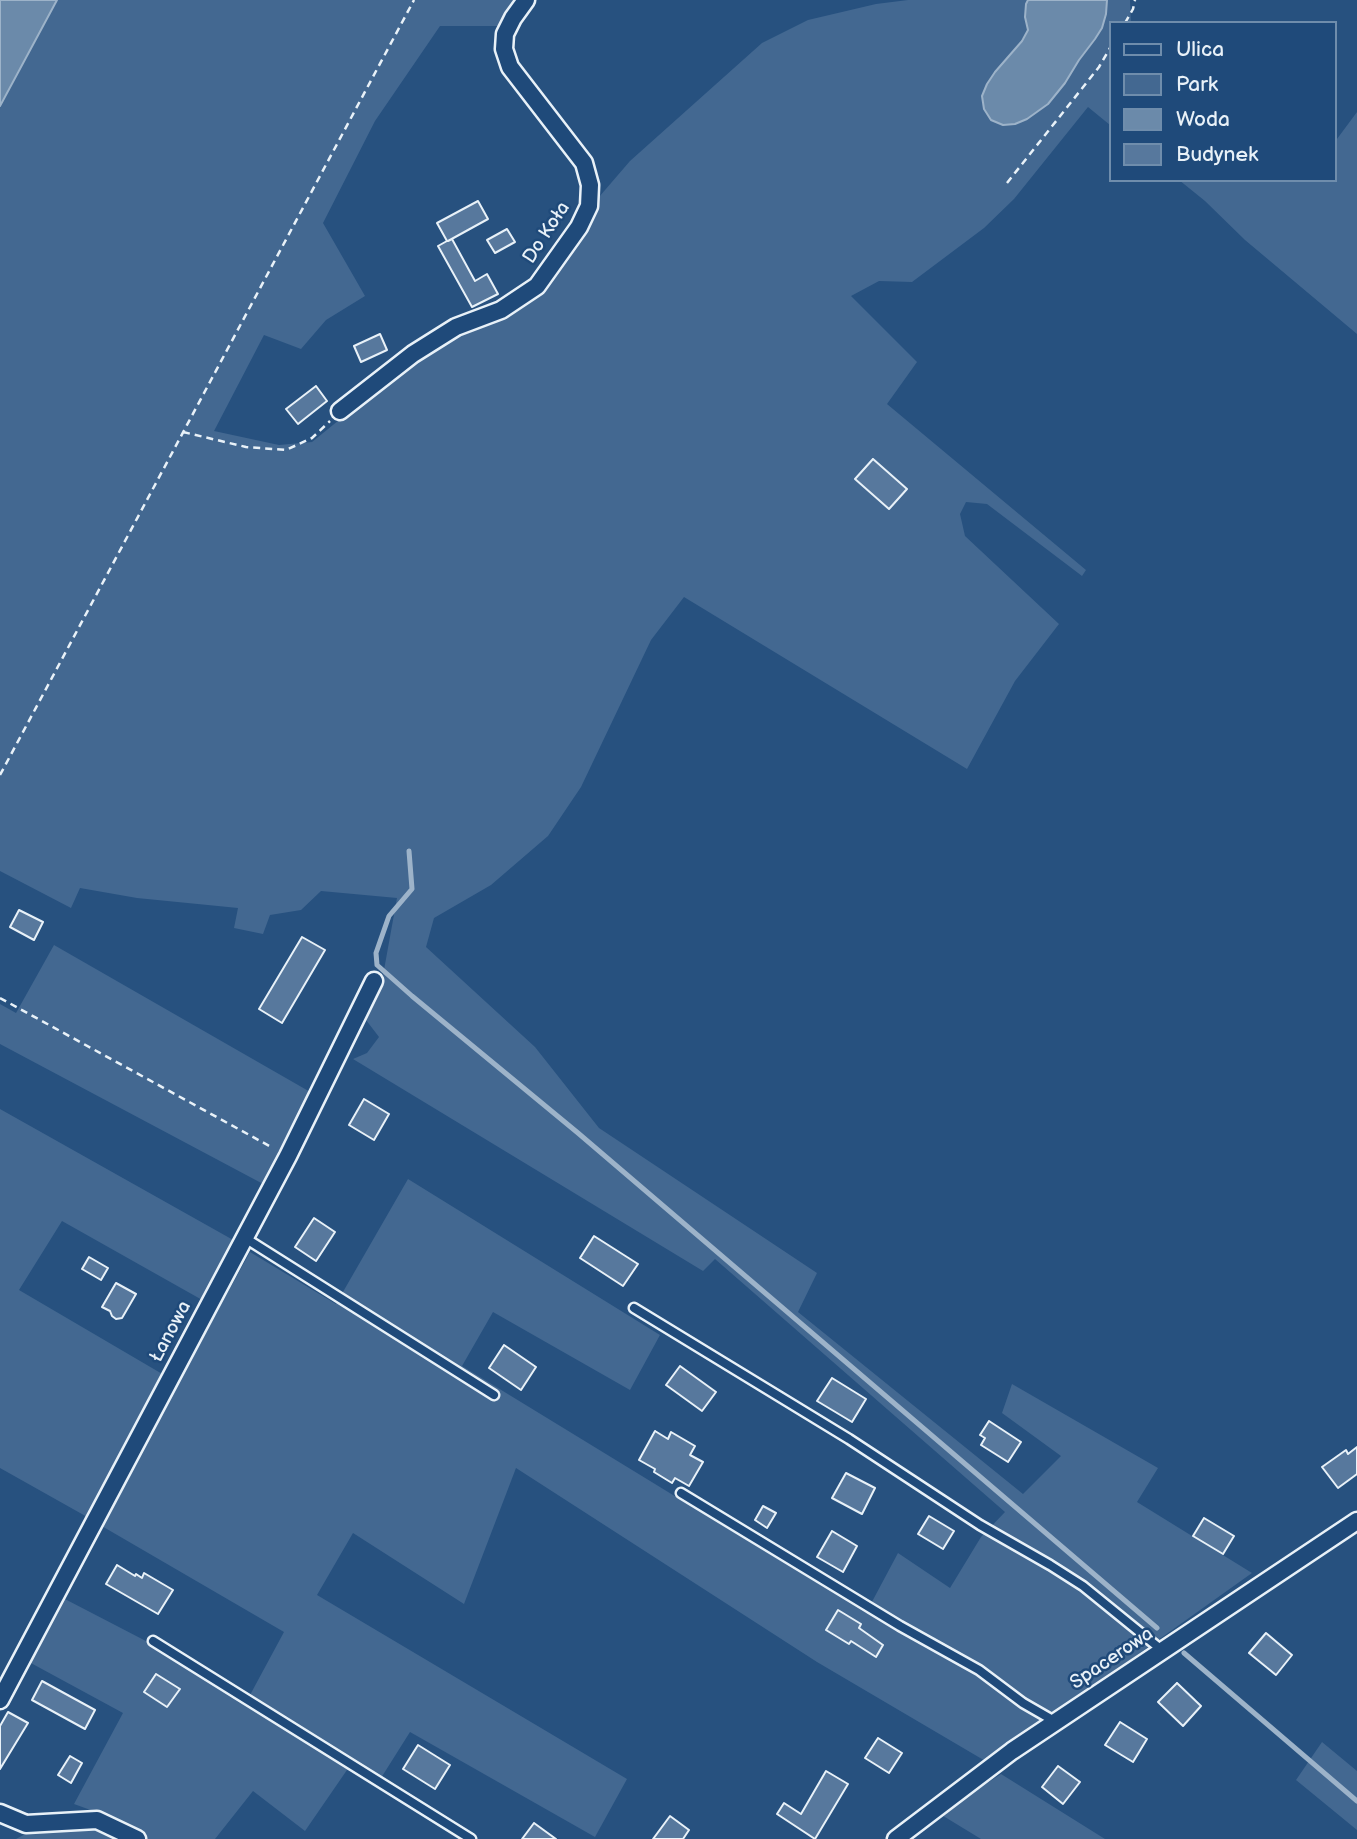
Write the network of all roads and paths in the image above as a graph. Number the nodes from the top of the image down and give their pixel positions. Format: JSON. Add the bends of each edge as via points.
{"nodes":[{"id":1,"x":414,"y":0,"type":"edge"},
{"id":2,"x":526,"y":0,"type":"edge"},
{"id":3,"x":1135,"y":0,"type":"edge"},
{"id":4,"x":1126,"y":21,"type":"edge"},
{"id":5,"x":1108,"y":52,"type":"edge"},
{"id":6,"x":1007,"y":183,"type":"dead end"},
{"id":7,"x":340,"y":411,"type":"joint"},
{"id":8,"x":183,"y":432,"type":"junction"},
{"id":9,"x":0,"y":775,"type":"edge"},
{"id":10,"x":374,"y":981,"type":"dead end"},
{"id":11,"x":0,"y":998,"type":"edge"},
{"id":12,"x":288,"y":1156,"type":"junction"},
{"id":13,"x":245,"y":1238,"type":"junction"},
{"id":14,"x":634,"y":1308,"type":"dead end"},
{"id":15,"x":494,"y":1395,"type":"dead end"},
{"id":16,"x":681,"y":1493,"type":"dead end"},
{"id":17,"x":1357,"y":1521,"type":"edge"},
{"id":18,"x":153,"y":1641,"type":"dead end"},
{"id":19,"x":1163,"y":1651,"type":"junction"},
{"id":20,"x":0,"y":1700,"type":"edge"},
{"id":21,"x":1056,"y":1722,"type":"junction"},
{"id":22,"x":0,"y":1813,"type":"edge"},
{"id":23,"x":137,"y":1839,"type":"edge"},
{"id":24,"x":471,"y":1839,"type":"edge"},
{"id":25,"x":896,"y":1839,"type":"edge"}],
"edges":[{"from":1,"to":8,"type":"path"},
{"from":2,"to":7,"type":"street","name":"Do Koła","via":[[505,34],[504,49],[510,67],[584,163],[589,206],[537,286],[501,310],[456,327],[413,354]]},
{"from":3,"to":4,"type":"path"},
{"from":5,"to":6,"type":"path"},
{"from":7,"to":8,"type":"path","via":[[312,438],[286,450],[246,447]]},
{"from":8,"to":9,"type":"path"},
{"from":10,"to":12,"type":"street","name":"Łanowa"},
{"from":11,"to":12,"type":"path"},
{"from":12,"to":13,"type":"street","name":"Łanowa"},
{"from":13,"to":15,"type":"lane"},
{"from":13,"to":20,"type":"street","name":"Łanowa"},
{"from":14,"to":19,"type":"lane","via":[[1050,1564]]},
{"from":16,"to":21,"type":"lane","via":[[979,1670]]},
{"from":17,"to":19,"type":"street","name":"Spacerowa"},
{"from":18,"to":24,"type":"lane"},
{"from":19,"to":21,"type":"street","name":"Spacerowa"},
{"from":21,"to":25,"type":"street","name":"Spacerowa"},
{"from":22,"to":23,"type":"street","via":[[26,1824],[97,1820]]}]}
